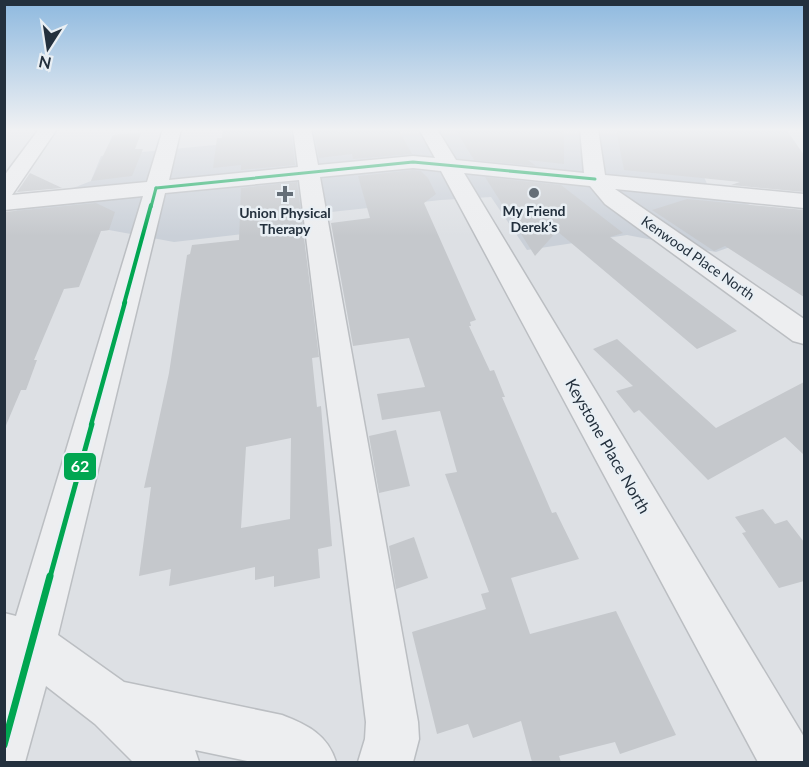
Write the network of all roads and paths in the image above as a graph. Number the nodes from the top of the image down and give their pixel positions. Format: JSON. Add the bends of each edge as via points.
{"nodes":[{"id":1,"x":447,"y":164,"type":"edge"},
{"id":2,"x":23,"y":165,"type":"edge"},
{"id":3,"x":162,"y":165,"type":"edge"},
{"id":4,"x":308,"y":165,"type":"edge"},
{"id":5,"x":379,"y":165,"type":"edge"},
{"id":6,"x":455,"y":165,"type":"edge"},
{"id":7,"x":593,"y":165,"type":"edge"},
{"id":8,"x":309,"y":172,"type":"junction"},
{"id":9,"x":595,"y":179,"type":"junction"},
{"id":10,"x":156,"y":188,"type":"junction"},
{"id":11,"x":4,"y":192,"type":"edge"},
{"id":12,"x":804,"y":201,"type":"edge"},
{"id":13,"x":4,"y":203,"type":"edge"},
{"id":14,"x":804,"y":333,"type":"edge"},
{"id":15,"x":18,"y":641,"type":"edge"},
{"id":16,"x":113,"y":706,"type":"junction"},
{"id":17,"x":4,"y":747,"type":"edge"},
{"id":18,"x":778,"y":755,"type":"edge"},
{"id":19,"x":172,"y":762,"type":"edge"},
{"id":20,"x":309,"y":762,"type":"edge"},
{"id":21,"x":386,"y":762,"type":"edge"}],
"edges":[{"from":1,"to":18,"type":"street","name":"Keystone Place North"},
{"from":2,"to":11,"type":"street"},
{"from":3,"to":10,"type":"street"},
{"from":4,"to":8,"type":"street"},
{"from":5,"to":8,"type":"street"},
{"from":6,"to":9,"type":"street"},
{"from":7,"to":9,"type":"street"},
{"from":8,"to":10,"type":"street"},
{"from":8,"to":21,"type":"street","via":[[392,722]]},
{"from":9,"to":12,"type":"street"},
{"from":9,"to":14,"type":"street","name":"Kenwood Place North","via":[[613,199]]},
{"from":10,"to":13,"type":"street"},
{"from":10,"to":15,"type":"street"},
{"from":15,"to":16,"type":"street"},
{"from":15,"to":17,"type":"street"},
{"from":16,"to":19,"type":"street"},
{"from":16,"to":20,"type":"street","via":[[282,742]]}]}
